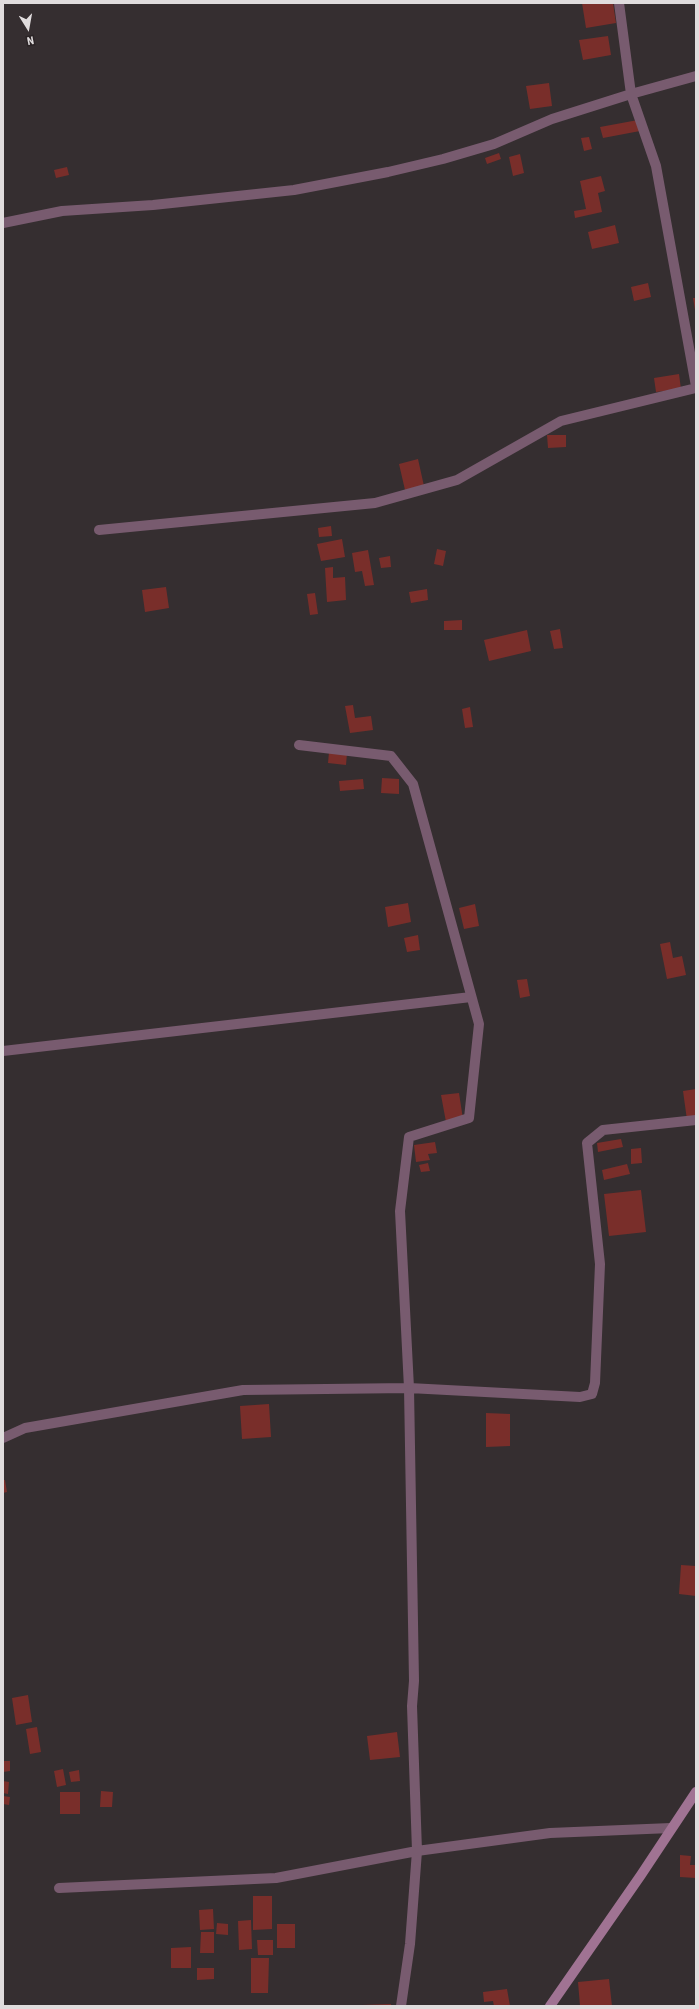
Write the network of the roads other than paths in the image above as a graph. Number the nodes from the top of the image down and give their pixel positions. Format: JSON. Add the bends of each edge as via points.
{"nodes":[{"id":1,"x":619,"y":3,"type":"edge"},
{"id":2,"x":696,"y":76,"type":"edge"},
{"id":3,"x":631,"y":94,"type":"junction"},
{"id":4,"x":3,"y":223,"type":"edge"},
{"id":5,"x":696,"y":387,"type":"edge"},
{"id":6,"x":99,"y":530,"type":"dead end"},
{"id":7,"x":300,"y":745,"type":"dead end"},
{"id":8,"x":471,"y":997,"type":"junction"},
{"id":9,"x":3,"y":1051,"type":"edge"},
{"id":10,"x":696,"y":1120,"type":"edge"},
{"id":11,"x":409,"y":1388,"type":"junction"},
{"id":12,"x":3,"y":1438,"type":"edge"},
{"id":13,"x":696,"y":1792,"type":"edge"},
{"id":14,"x":671,"y":1828,"type":"junction"},
{"id":15,"x":417,"y":1851,"type":"junction"},
{"id":16,"x":59,"y":1888,"type":"dead end"},
{"id":17,"x":401,"y":2006,"type":"edge"},
{"id":18,"x":550,"y":2006,"type":"edge"}],
"edges":[{"from":1,"to":3,"type":"street"},
{"from":2,"to":3,"type":"street"},
{"from":3,"to":4,"type":"street","via":[[552,119],[494,144],[388,172],[294,190],[62,211]]},
{"from":3,"to":5,"type":"street","via":[[656,166]]},
{"from":5,"to":6,"type":"street","via":[[561,421],[457,480],[375,503]]},
{"from":7,"to":8,"type":"street","via":[[391,756],[413,784]]},
{"from":8,"to":9,"type":"street"},
{"from":8,"to":11,"type":"street","via":[[479,1024],[469,1118],[409,1137],[400,1211]]},
{"from":10,"to":11,"type":"street","via":[[603,1130],[587,1143],[600,1264],[595,1383],[592,1394],[580,1397]]},
{"from":11,"to":12,"type":"street","via":[[243,1390],[25,1428]]},
{"from":11,"to":15,"type":"street","via":[[414,1681],[412,1706]]},
{"from":13,"to":14,"type":"main road"},
{"from":14,"to":15,"type":"street","via":[[550,1833]]},
{"from":14,"to":18,"type":"main road","via":[[642,1875]]},
{"from":15,"to":16,"type":"street","via":[[276,1878]]},
{"from":15,"to":17,"type":"street","via":[[410,1944]]}]}
